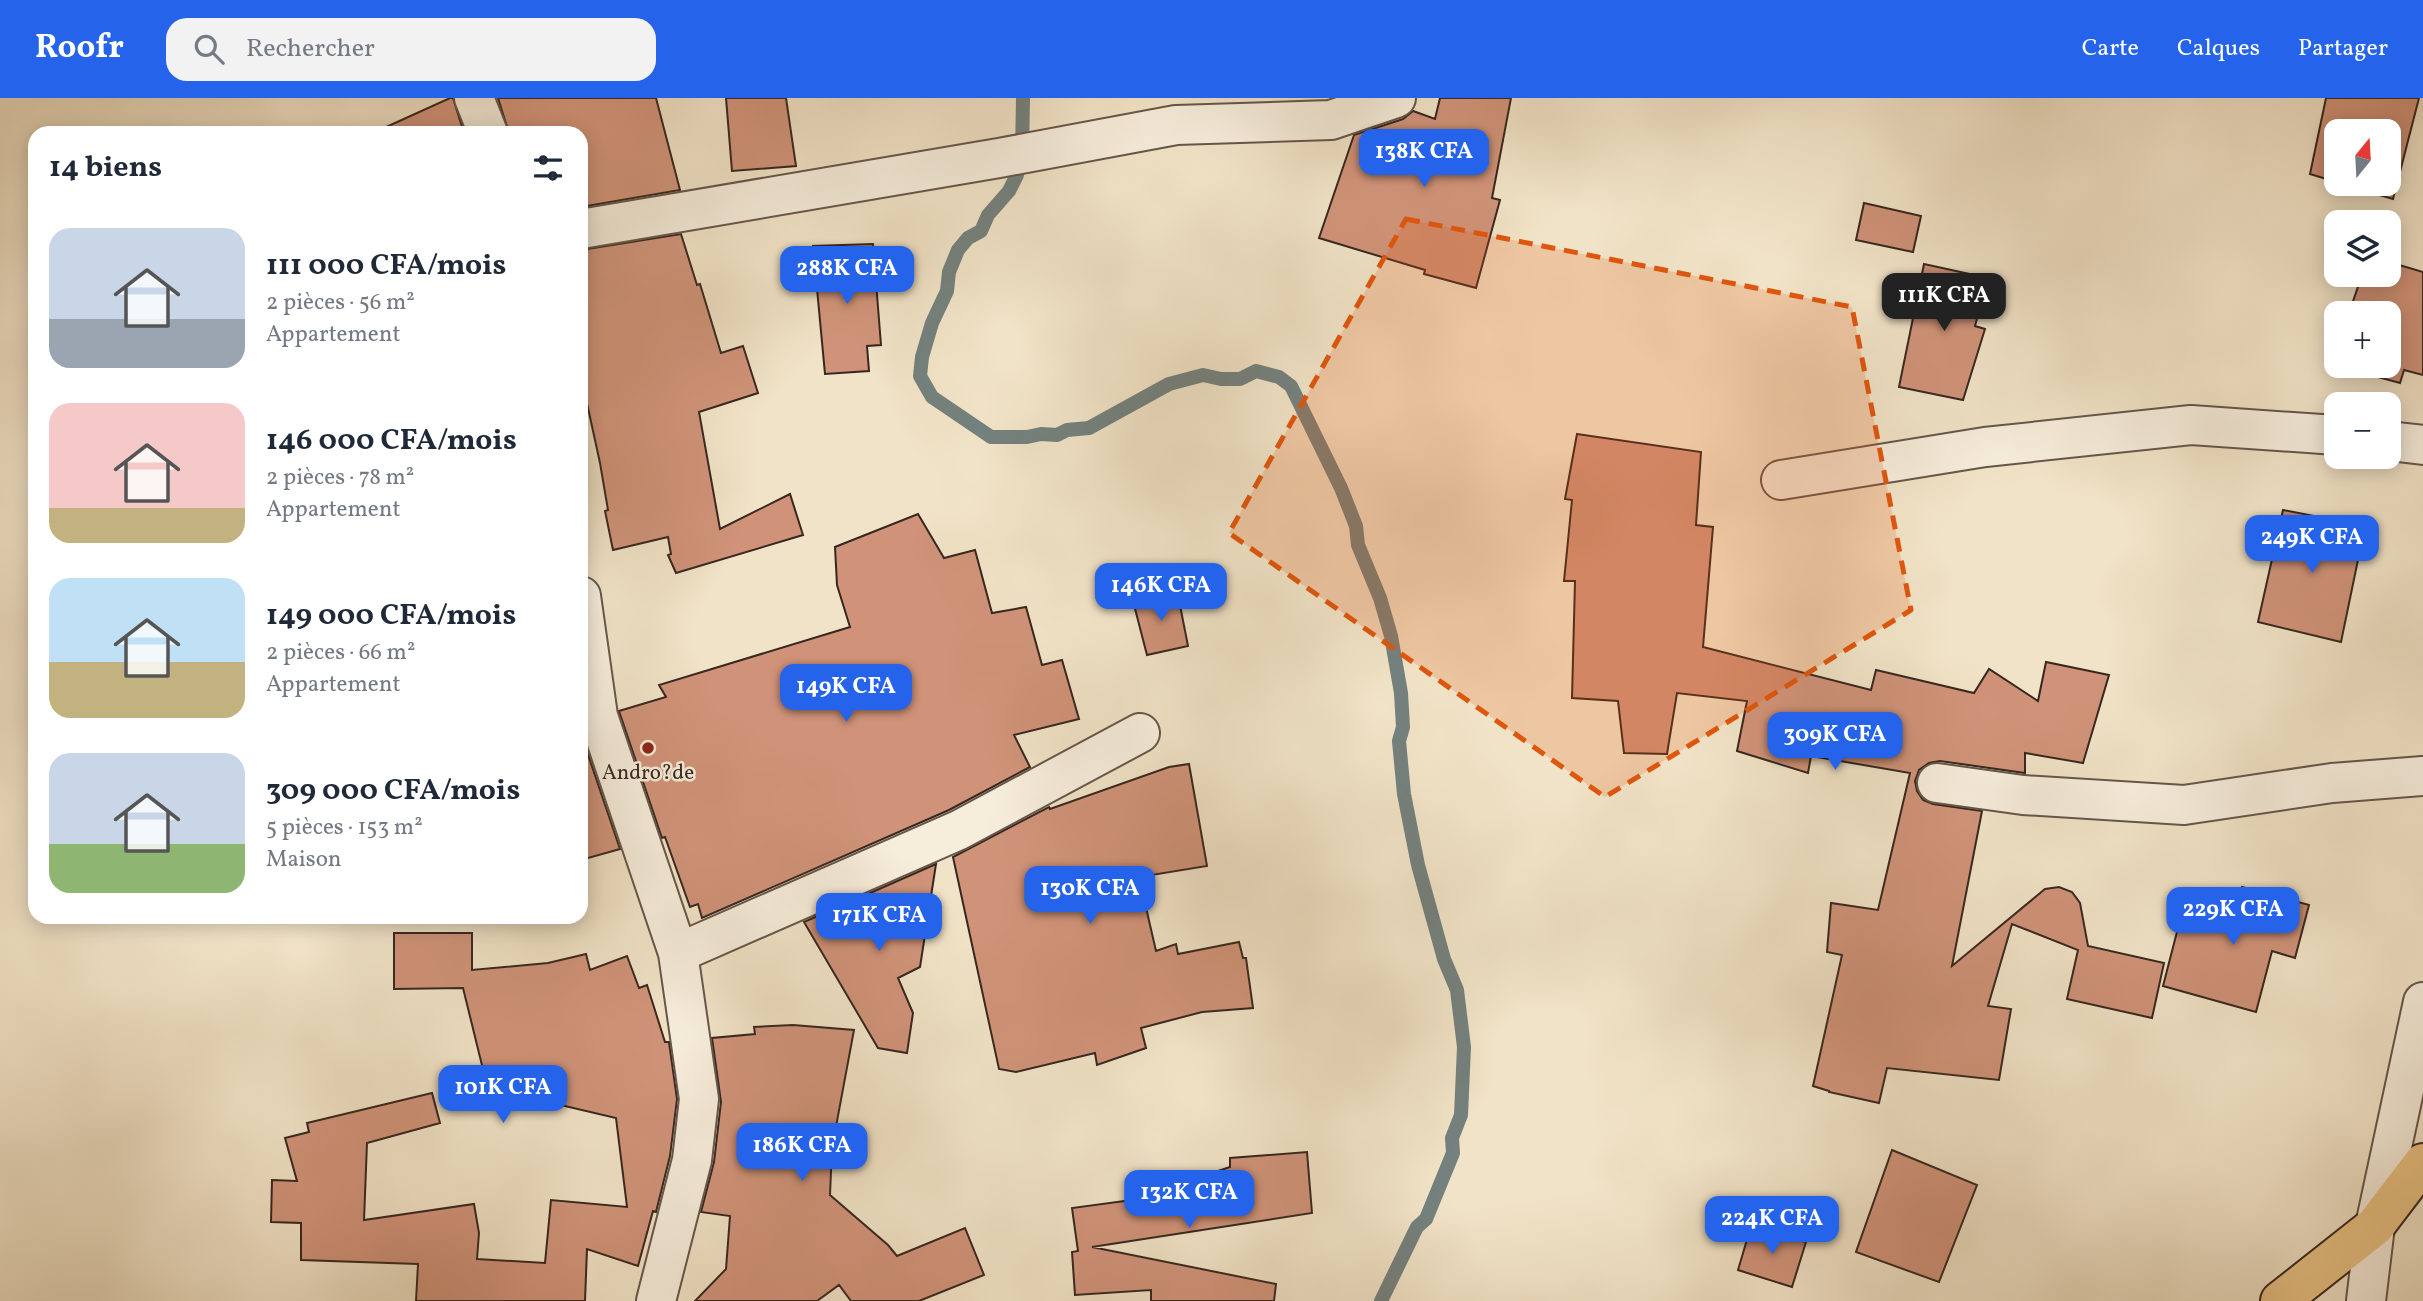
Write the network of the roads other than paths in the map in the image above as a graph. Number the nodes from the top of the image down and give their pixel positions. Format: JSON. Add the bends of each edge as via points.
{"nodes":[{"id":1,"x":474,"y":98,"type":"edge"},
{"id":2,"x":1396,"y":98,"type":"edge"},
{"id":3,"x":485,"y":126,"type":"edge"},
{"id":4,"x":588,"y":228,"type":"edge"},
{"id":5,"x":2324,"y":434,"type":"edge"},
{"id":6,"x":2401,"y":442,"type":"edge"},
{"id":7,"x":2423,"y":445,"type":"edge"},
{"id":8,"x":1781,"y":480,"type":"dead end"},
{"id":9,"x":588,"y":645,"type":"edge"},
{"id":10,"x":1140,"y":733,"type":"dead end"},
{"id":11,"x":2423,"y":776,"type":"edge"},
{"id":12,"x":1937,"y":783,"type":"dead end"},
{"id":13,"x":678,"y":953,"type":"junction"},
{"id":14,"x":2423,"y":1002,"type":"edge"},
{"id":15,"x":2420,"y":1171,"type":"edge"},
{"id":16,"x":2375,"y":1226,"type":"junction"},
{"id":17,"x":656,"y":1301,"type":"edge"},
{"id":18,"x":2280,"y":1301,"type":"edge"},
{"id":19,"x":2366,"y":1301,"type":"edge"}],
"edges":[{"from":1,"to":3,"type":"street"},
{"from":2,"to":4,"type":"street","via":[[1331,120],[1176,125]]},
{"from":5,"to":8,"type":"street","via":[[2191,425],[1985,447]]},
{"from":6,"to":7,"type":"street"},
{"from":9,"to":13,"type":"street","via":[[598,716]]},
{"from":10,"to":13,"type":"street","via":[[959,831]]},
{"from":11,"to":12,"type":"street","via":[[2332,783],[2184,805],[2023,796]]},
{"from":13,"to":17,"type":"street","via":[[699,1099],[692,1160]]},
{"from":14,"to":16,"type":"street"},
{"from":15,"to":16,"type":"main road"},
{"from":16,"to":18,"type":"main road"},
{"from":16,"to":19,"type":"street"}]}
